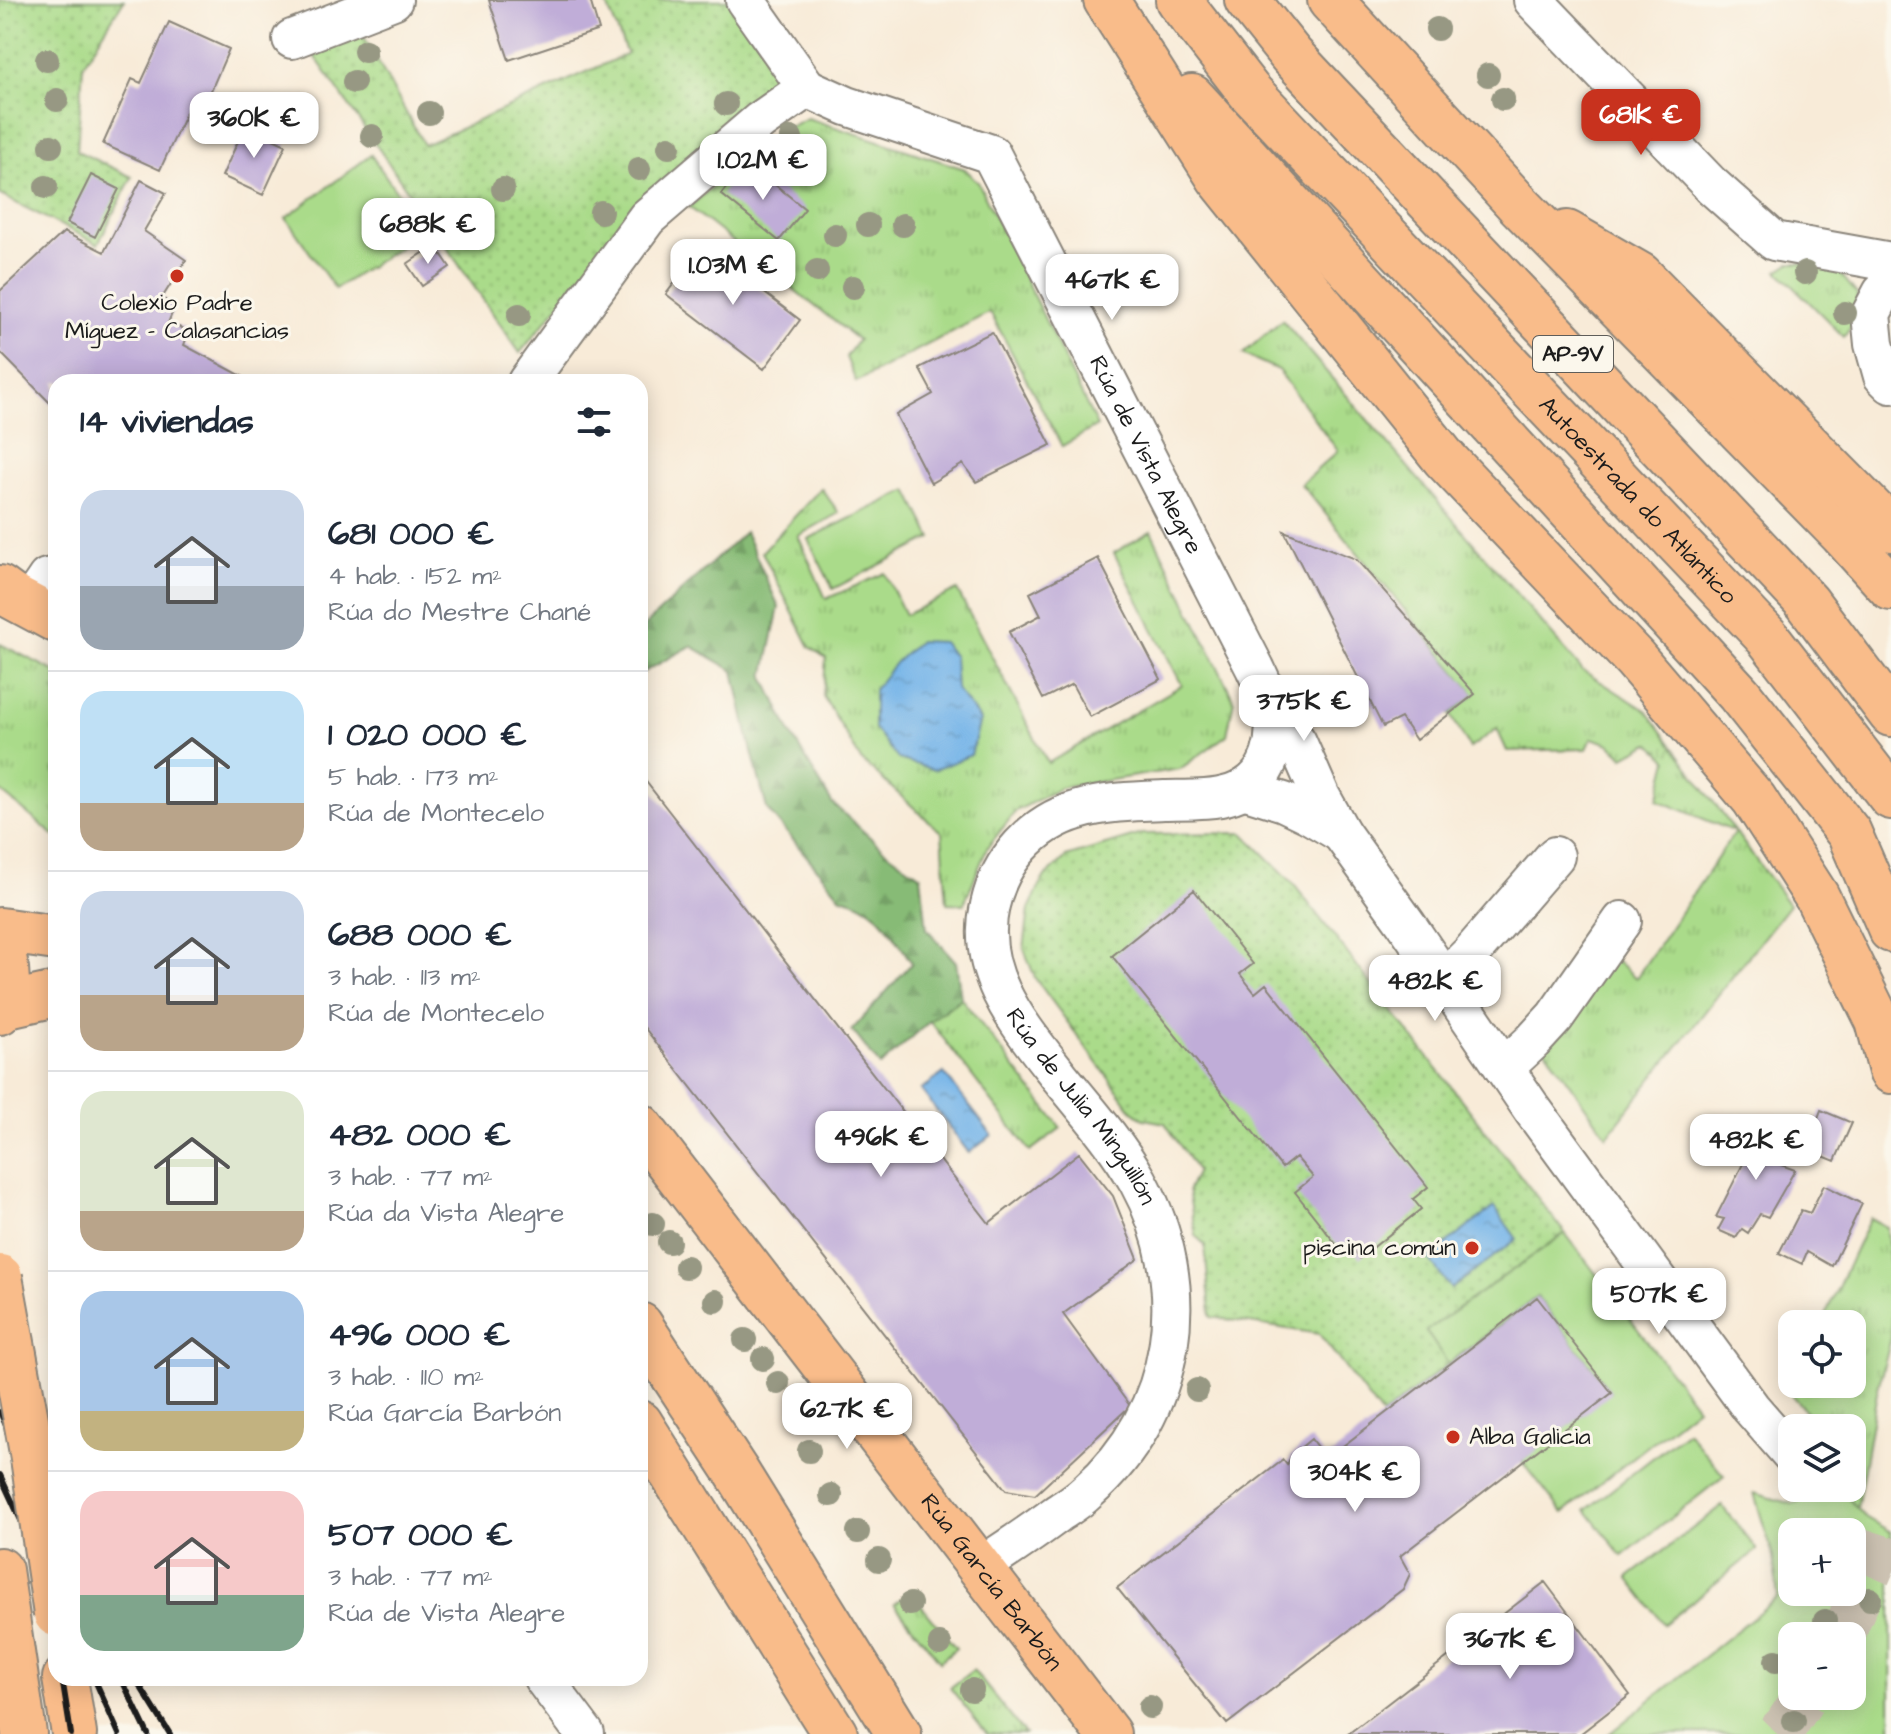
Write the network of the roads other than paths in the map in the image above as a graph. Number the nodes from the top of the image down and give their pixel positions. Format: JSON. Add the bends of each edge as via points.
{"nodes":[{"id":1,"x":393,"y":0,"type":"edge"},
{"id":2,"x":745,"y":0,"type":"edge"},
{"id":3,"x":1178,"y":0,"type":"edge"},
{"id":4,"x":1247,"y":0,"type":"edge"},
{"id":5,"x":1330,"y":0,"type":"edge"},
{"id":6,"x":1533,"y":0,"type":"edge"},
{"id":7,"x":1109,"y":5,"type":"edge"},
{"id":8,"x":292,"y":39,"type":"dead end"},
{"id":9,"x":807,"y":88,"type":"junction"},
{"id":10,"x":1517,"y":203,"type":"junction"},
{"id":11,"x":1891,"y":262,"type":"edge"},
{"id":12,"x":1891,"y":285,"type":"edge"},
{"id":13,"x":533,"y":374,"type":"edge"},
{"id":14,"x":1891,"y":384,"type":"edge"},
{"id":15,"x":1891,"y":529,"type":"edge"},
{"id":16,"x":1891,"y":588,"type":"edge"},
{"id":17,"x":1274,"y":709,"type":"junction"},
{"id":18,"x":1891,"y":714,"type":"edge"},
{"id":19,"x":1255,"y":778,"type":"junction"},
{"id":20,"x":1321,"y":797,"type":"junction"},
{"id":21,"x":1891,"y":797,"type":"edge"},
{"id":22,"x":1341,"y":833,"type":"junction"},
{"id":23,"x":1555,"y":856,"type":"dead end"},
{"id":24,"x":1622,"y":921,"type":"dead end"},
{"id":25,"x":0,"y":930,"type":"edge"},
{"id":26,"x":1891,"y":930,"type":"edge"},
{"id":27,"x":48,"y":937,"type":"edge"},
{"id":28,"x":0,"y":945,"type":"edge"},
{"id":29,"x":1444,"y":980,"type":"junction"},
{"id":30,"x":48,"y":996,"type":"edge"},
{"id":31,"x":1,"y":1009,"type":"edge"},
{"id":32,"x":1504,"y":1068,"type":"junction"},
{"id":33,"x":1891,"y":1071,"type":"edge"},
{"id":34,"x":648,"y":1136,"type":"edge"},
{"id":35,"x":0,"y":1277,"type":"edge"},
{"id":36,"x":648,"y":1337,"type":"edge"},
{"id":37,"x":648,"y":1436,"type":"edge"},
{"id":38,"x":1778,"y":1439,"type":"edge"},
{"id":39,"x":48,"y":1560,"type":"edge"},
{"id":40,"x":980,"y":1567,"type":"junction"},
{"id":41,"x":0,"y":1570,"type":"edge"},
{"id":42,"x":66,"y":1686,"type":"edge"},
{"id":43,"x":549,"y":1686,"type":"edge"},
{"id":44,"x":24,"y":1734,"type":"edge"},
{"id":45,"x":74,"y":1734,"type":"edge"},
{"id":46,"x":585,"y":1734,"type":"edge"},
{"id":47,"x":835,"y":1734,"type":"edge"},
{"id":48,"x":899,"y":1734,"type":"edge"},
{"id":49,"x":1108,"y":1734,"type":"edge"}],
"edges":[{"from":1,"to":8,"type":"street"},
{"from":2,"to":9,"type":"street"},
{"from":3,"to":21,"type":"main road","name":"Autoestrada do Atlántico","number":"AP-9V","via":[[1249,91],[1768,638]]},
{"from":4,"to":18,"type":"main road","number":"AP-9V","via":[[1291,55],[1807,602]]},
{"from":5,"to":10,"type":"main road"},
{"from":6,"to":11,"type":"street","via":[[1710,184],[1774,241]]},
{"from":7,"to":26,"type":"main road","via":[[1739,694],[1849,833]]},
{"from":7,"to":33,"type":"main road","via":[[1219,178],[1444,458],[1635,659],[1754,799],[1817,897],[1878,1021]]},
{"from":9,"to":13,"type":"street","via":[[760,121],[647,218]]},
{"from":9,"to":17,"type":"street","name":"Rúa de Vista Alegre","via":[[991,154]]},
{"from":10,"to":15,"type":"main road","via":[[1640,275]]},
{"from":10,"to":16,"type":"main road"},
{"from":12,"to":14,"type":"street","via":[[1871,314],[1883,376]]},
{"from":17,"to":19,"type":"street","name":"Rúa de Vista Alegre","via":[[1273,748]]},
{"from":17,"to":20,"type":"street","via":[[1297,742]]},
{"from":19,"to":20,"type":"street","via":[[1291,775]]},
{"from":19,"to":22,"type":"street"},
{"from":19,"to":40,"type":"street","name":"Rúa de Julia Minguillón","via":[[1224,797],[1079,809],[1028,837],[994,886],[987,950],[994,978],[1027,1034],[1137,1180],[1161,1238],[1172,1299],[1165,1364],[1131,1445],[1086,1493]]},
{"from":20,"to":22,"type":"street"},
{"from":22,"to":29,"type":"street"},
{"from":23,"to":29,"type":"street"},
{"from":24,"to":32,"type":"street","via":[[1555,1017]]},
{"from":25,"to":27,"type":"main road"},
{"from":28,"to":31,"type":"main road","via":[[7,966]]},
{"from":29,"to":32,"type":"street"},
{"from":30,"to":31,"type":"main road"},
{"from":32,"to":38,"type":"street"},
{"from":34,"to":40,"type":"main road","name":"Rúa García Barbón"},
{"from":35,"to":39,"type":"main road","bridge":true},
{"from":36,"to":48,"type":"main road"},
{"from":37,"to":47,"type":"main road"},
{"from":40,"to":49,"type":"main road","name":"Rúa García Barbón"},
{"from":41,"to":44,"type":"main road"},
{"from":42,"to":45,"type":"main road"},
{"from":43,"to":46,"type":"street"}]}
